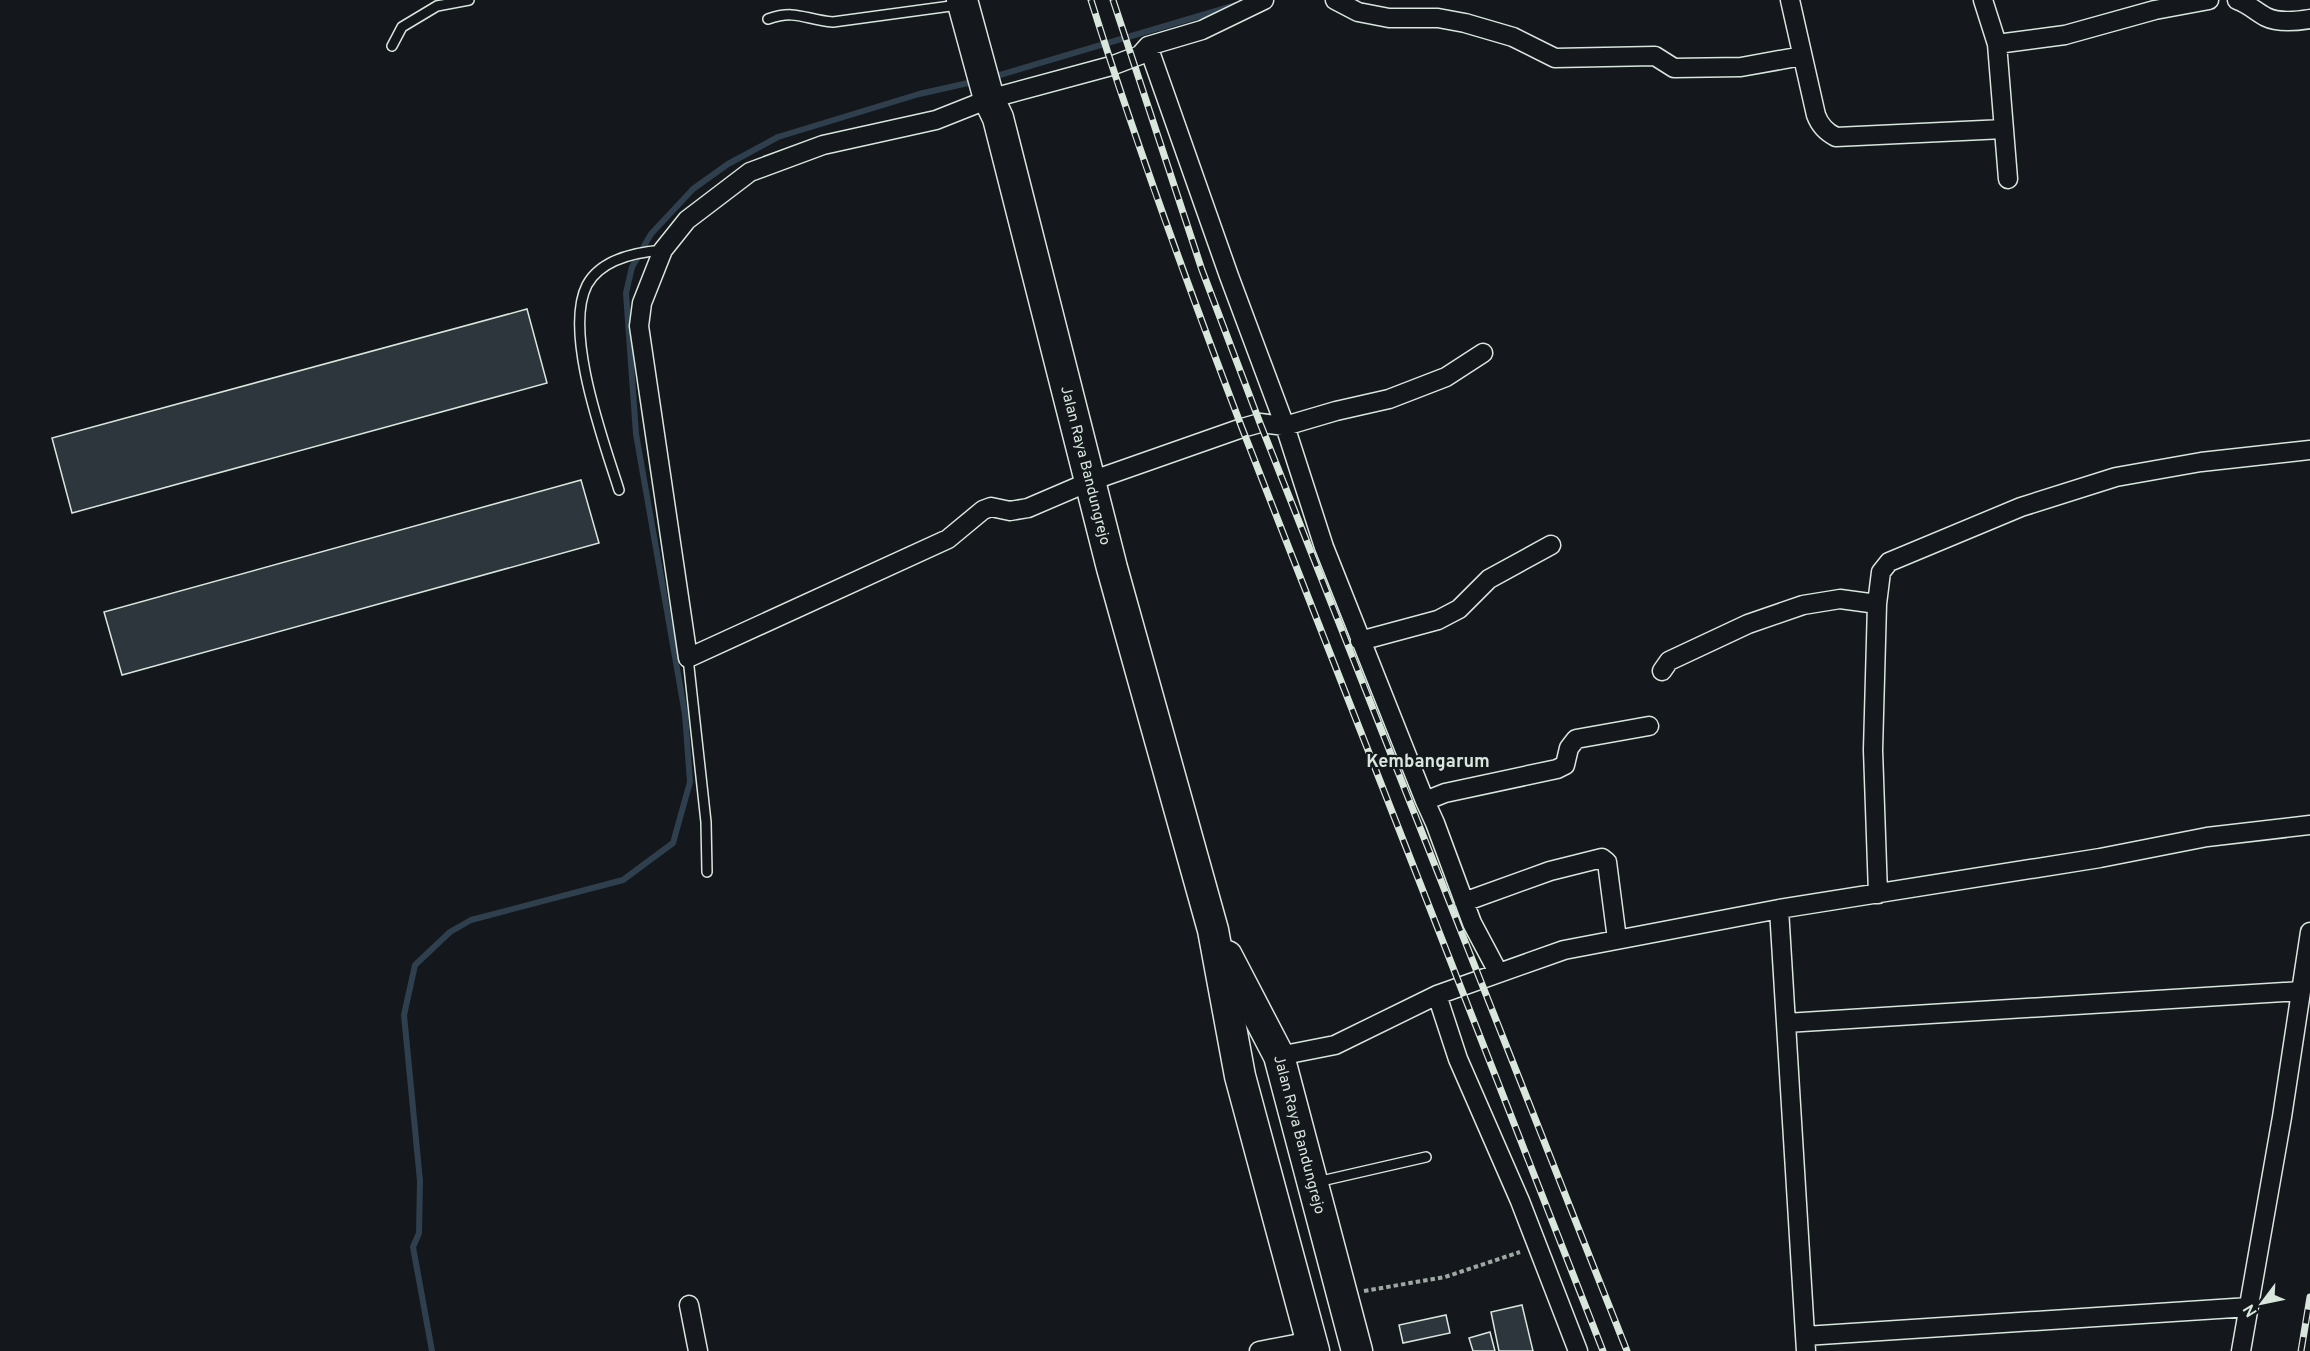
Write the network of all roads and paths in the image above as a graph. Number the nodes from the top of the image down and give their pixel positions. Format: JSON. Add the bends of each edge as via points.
{"nodes":[{"id":1,"x":469,"y":0,"type":"edge"},
{"id":2,"x":1264,"y":0,"type":"edge"},
{"id":3,"x":1335,"y":0,"type":"edge"},
{"id":4,"x":1790,"y":0,"type":"edge"},
{"id":5,"x":1983,"y":0,"type":"edge"},
{"id":6,"x":2209,"y":0,"type":"edge"},
{"id":7,"x":2237,"y":0,"type":"edge"},
{"id":8,"x":963,"y":2,"type":"edge"},
{"id":9,"x":768,"y":19,"type":"dead end"},
{"id":10,"x":2310,"y":19,"type":"edge"},
{"id":11,"x":1997,"y":44,"type":"junction"},
{"id":12,"x":392,"y":45,"type":"dead end"},
{"id":13,"x":1148,"y":46,"type":"junction"},
{"id":14,"x":1802,"y":56,"type":"junction"},
{"id":15,"x":986,"y":87,"type":"junction"},
{"id":16,"x":2004,"y":129,"type":"junction"},
{"id":17,"x":2008,"y":179,"type":"dead end"},
{"id":18,"x":658,"y":250,"type":"junction"},
{"id":19,"x":1483,"y":353,"type":"dead end"},
{"id":20,"x":1286,"y":426,"type":"junction"},
{"id":21,"x":2310,"y":450,"type":"edge"},
{"id":22,"x":1091,"y":481,"type":"junction"},
{"id":23,"x":619,"y":490,"type":"dead end"},
{"id":24,"x":1551,"y":545,"type":"dead end"},
{"id":25,"x":1877,"y":604,"type":"junction"},
{"id":26,"x":1360,"y":641,"type":"junction"},
{"id":27,"x":688,"y":658,"type":"junction"},
{"id":28,"x":1662,"y":671,"type":"dead end"},
{"id":29,"x":1649,"y":726,"type":"dead end"},
{"id":30,"x":1425,"y":801,"type":"junction"},
{"id":31,"x":2310,"y":825,"type":"edge"},
{"id":32,"x":707,"y":872,"type":"dead end"},
{"id":33,"x":1878,"y":894,"type":"junction"},
{"id":34,"x":1464,"y":902,"type":"junction"},
{"id":35,"x":1779,"y":909,"type":"junction"},
{"id":36,"x":1213,"y":930,"type":"junction"},
{"id":37,"x":2310,"y":932,"type":"edge"},
{"id":38,"x":1617,"y":939,"type":"junction"},
{"id":39,"x":1498,"y":972,"type":"junction"},
{"id":40,"x":2301,"y":991,"type":"junction"},
{"id":41,"x":1437,"y":996,"type":"junction"},
{"id":42,"x":1786,"y":1023,"type":"junction"},
{"id":43,"x":1280,"y":1056,"type":"junction"},
{"id":44,"x":1426,"y":1157,"type":"dead end"},
{"id":45,"x":1314,"y":1183,"type":"junction"},
{"id":46,"x":1537,"y":1246,"type":"junction"},
{"id":47,"x":1295,"y":1280,"type":"junction"},
{"id":48,"x":1339,"y":1282,"type":"junction"},
{"id":49,"x":689,"y":1305,"type":"dead end"},
{"id":50,"x":2249,"y":1307,"type":"junction"},
{"id":51,"x":1806,"y":1344,"type":"edge"},
{"id":52,"x":1312,"y":1346,"type":"edge"},
{"id":53,"x":698,"y":1351,"type":"edge"},
{"id":54,"x":1259,"y":1351,"type":"edge"},
{"id":55,"x":1357,"y":1351,"type":"edge"},
{"id":56,"x":1578,"y":1351,"type":"edge"},
{"id":57,"x":2241,"y":1351,"type":"edge"}],
"edges":[{"from":1,"to":12,"type":"lane","via":[[437,6],[402,27]]},
{"from":2,"to":13,"type":"street","via":[[1203,30]]},
{"from":3,"to":14,"type":"street","via":[[1358,12],[1389,18],[1438,18],[1465,23],[1513,37],[1555,58],[1655,56],[1674,68],[1741,67]]},
{"from":4,"to":14,"type":"street"},
{"from":5,"to":11,"type":"street"},
{"from":6,"to":11,"type":"street","via":[[2065,35]]},
{"from":7,"to":10,"type":"street","via":[[2266,17]]},
{"from":8,"to":9,"type":"lane","via":[[833,22],[786,13]]},
{"from":8,"to":15,"type":"main road","name":"Jalan Raya Bandungrejo"},
{"from":11,"to":16,"type":"street"},
{"from":13,"to":15,"type":"street","via":[[1140,55],[1111,66]]},
{"from":13,"to":20,"type":"street"},
{"from":14,"to":16,"type":"street","via":[[1819,124],[1836,137]]},
{"from":15,"to":18,"type":"street","via":[[936,120],[823,145],[750,172],[687,220]]},
{"from":15,"to":22,"type":"main road","name":"Jalan Raya Bandungrejo","via":[[998,118]]},
{"from":16,"to":17,"type":"street"},
{"from":18,"to":23,"type":"lane","via":[[626,256],[603,268],[587,285],[580,310],[585,382]]},
{"from":18,"to":27,"type":"street","via":[[639,326]]},
{"from":19,"to":20,"type":"street","via":[[1446,377],[1409,393]]},
{"from":20,"to":22,"type":"street","via":[[1260,423],[1242,428]]},
{"from":20,"to":26,"type":"street","via":[[1301,483]]},
{"from":21,"to":25,"type":"street","via":[[2201,462],[2116,477],[2021,507],[1889,562],[1881,572]]},
{"from":22,"to":27,"type":"street","via":[[1028,508],[983,510],[948,539]]},
{"from":22,"to":36,"type":"main road","name":"Jalan Raya Bandungrejo"},
{"from":24,"to":26,"type":"street","via":[[1489,579],[1459,609],[1438,620]]},
{"from":25,"to":28,"type":"street","via":[[1840,599],[1776,613],[1669,661]]},
{"from":25,"to":33,"type":"street","via":[[1873,750]]},
{"from":26,"to":30,"type":"street"},
{"from":27,"to":32,"type":"lane","via":[[706,822]]},
{"from":29,"to":30,"type":"street","via":[[1576,739],[1565,765],[1557,769],[1445,793]]},
{"from":30,"to":34,"type":"street"},
{"from":31,"to":33,"type":"street","via":[[2207,837]]},
{"from":33,"to":35,"type":"street"},
{"from":34,"to":38,"type":"street","via":[[1550,871],[1602,858],[1607,862]]},
{"from":34,"to":39,"type":"street"},
{"from":35,"to":38,"type":"street"},
{"from":35,"to":42,"type":"street"},
{"from":36,"to":43,"type":"main road","name":"Jalan Raya Bandungrejo"},
{"from":36,"to":47,"type":"main road","name":"Jalan Raya Bandungrejo","via":[[1240,1076]]},
{"from":37,"to":40,"type":"street"},
{"from":38,"to":39,"type":"street","via":[[1564,950]]},
{"from":39,"to":41,"type":"street"},
{"from":40,"to":42,"type":"street"},
{"from":40,"to":50,"type":"street"},
{"from":41,"to":43,"type":"street","via":[[1335,1045]]},
{"from":41,"to":46,"type":"street","via":[[1458,1059]]},
{"from":42,"to":51,"type":"street"},
{"from":43,"to":45,"type":"main road","name":"Jalan Raya Bandungrejo"},
{"from":44,"to":45,"type":"lane"},
{"from":45,"to":48,"type":"main road","name":"Jalan Raya Bandungrejo"},
{"from":46,"to":48,"type":"path","via":[[1445,1277]]},
{"from":46,"to":56,"type":"street"},
{"from":47,"to":48,"type":"main road"},
{"from":47,"to":52,"type":"main road","name":"Jalan Raya Bandungrejo"},
{"from":48,"to":55,"type":"main road","name":"Jalan Raya Bandungrejo"},
{"from":49,"to":53,"type":"street"},
{"from":50,"to":51,"type":"street"},
{"from":50,"to":57,"type":"street"},
{"from":52,"to":54,"type":"street"}]}
